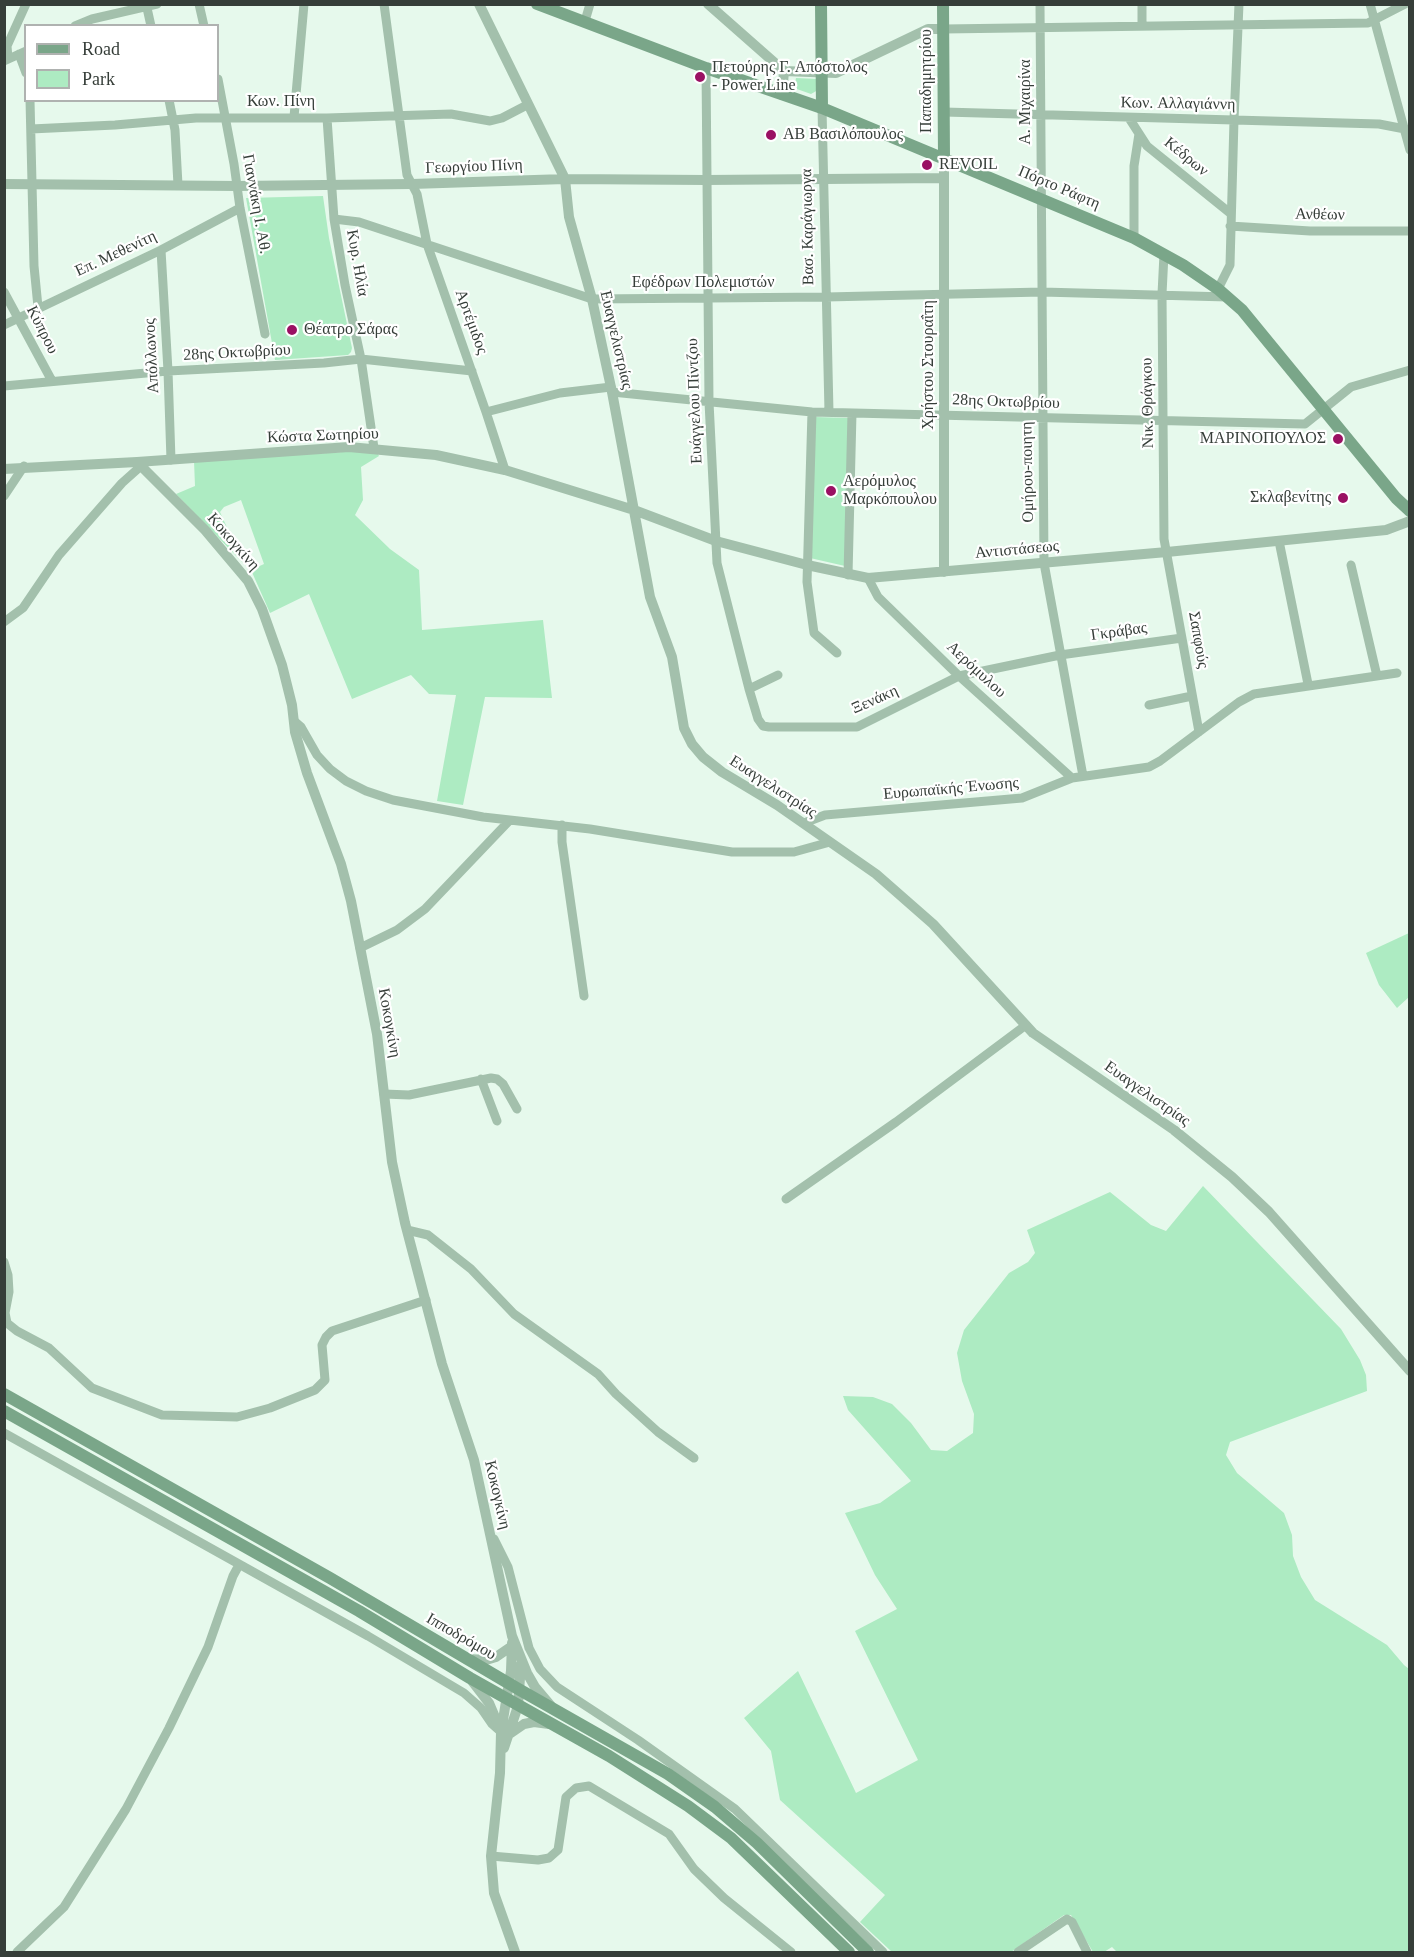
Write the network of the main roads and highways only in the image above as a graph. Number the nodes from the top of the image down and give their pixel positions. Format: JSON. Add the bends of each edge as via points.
{"nodes":[{"id":1,"x":537,"y":4,"type":"edge"},
{"id":2,"x":821,"y":4,"type":"edge"},
{"id":3,"x":944,"y":4,"type":"edge"},
{"id":4,"x":822,"y":108,"type":"junction"},
{"id":5,"x":944,"y":158,"type":"junction"},
{"id":6,"x":1410,"y":511,"type":"edge"},
{"id":7,"x":4,"y":1394,"type":"edge"},
{"id":8,"x":4,"y":1410,"type":"edge"},
{"id":9,"x":849,"y":1953,"type":"edge"},
{"id":10,"x":868,"y":1953,"type":"edge"}],
"edges":[{"from":1,"to":4,"type":"main road","name":"Πόρτο Ράφτη"},
{"from":2,"to":4,"type":"main road","name":"Βασ. Καράγιωργα"},
{"from":3,"to":5,"type":"main road","name":"Παπαδημητρίου"},
{"from":4,"to":5,"type":"main road","name":"Πόρτο Ράφτη"},
{"from":5,"to":6,"type":"main road","name":"Πόρτο Ράφτη","via":[[1134,238],[1229,297]]},
{"from":7,"to":10,"type":"main road","name":"Ιπποδρόμου","via":[[668,1774],[758,1843]]},
{"from":8,"to":9,"type":"main road","name":"Ιπποδρόμου","via":[[349,1605],[688,1806],[738,1846]]}]}
